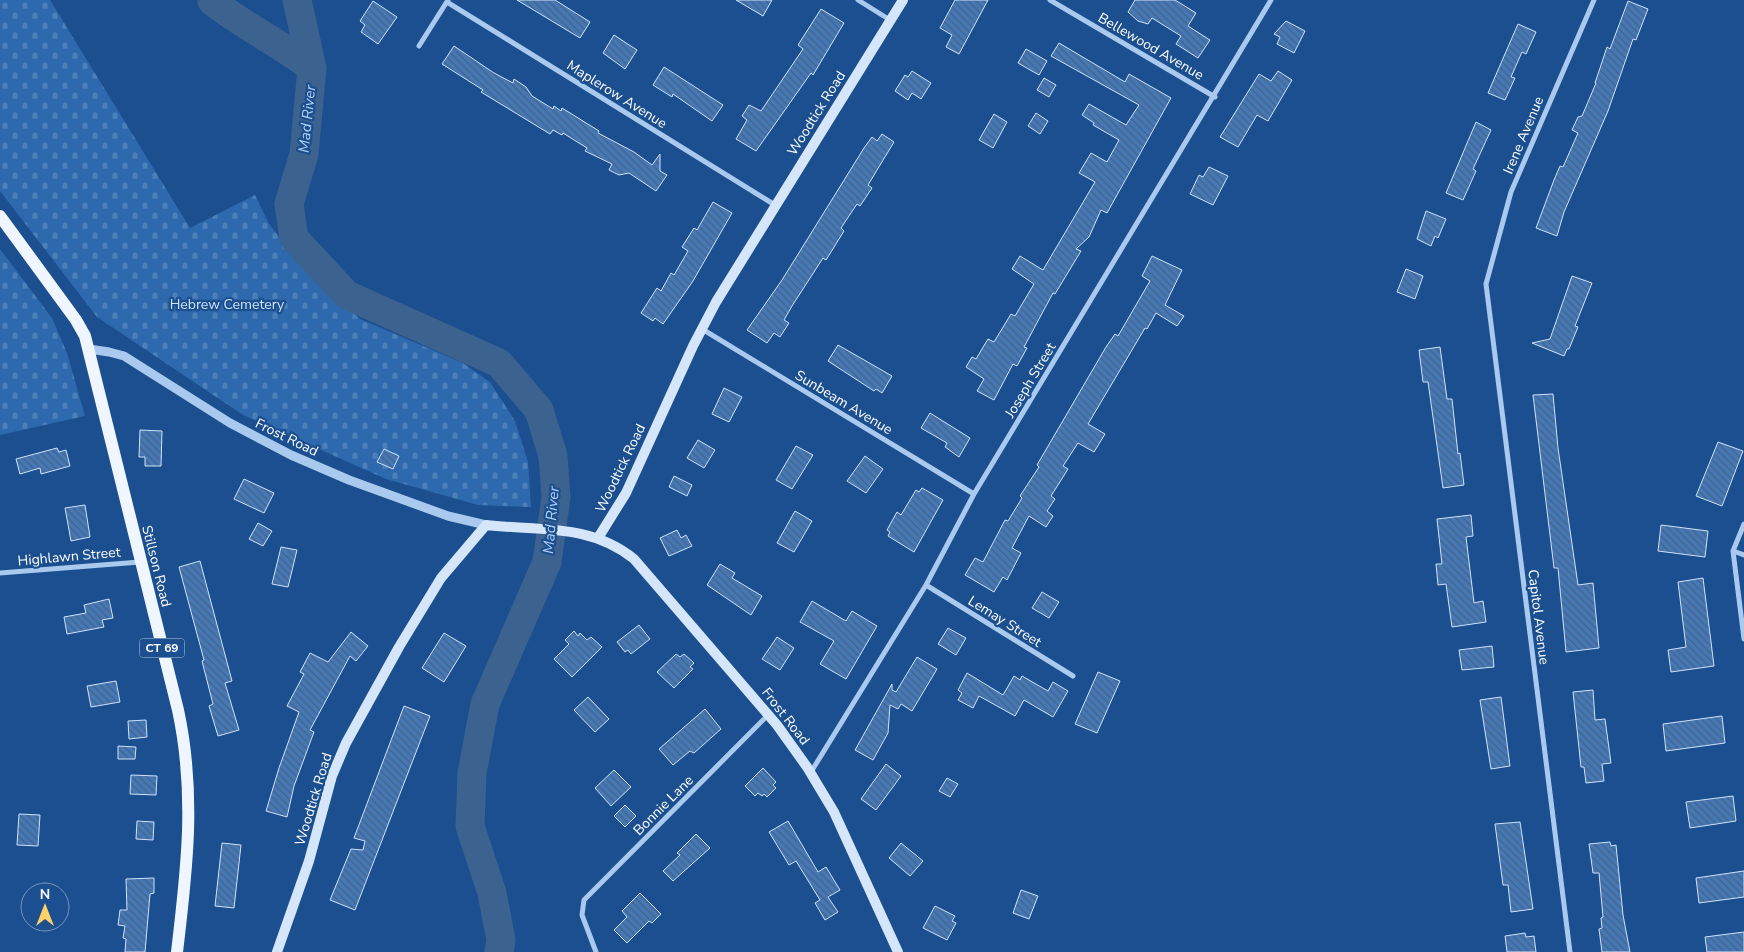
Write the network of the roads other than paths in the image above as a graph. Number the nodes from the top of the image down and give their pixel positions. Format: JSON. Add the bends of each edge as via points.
{"nodes":[{"id":1,"x":858,"y":0,"type":"edge"},
{"id":2,"x":904,"y":0,"type":"edge"},
{"id":3,"x":1050,"y":0,"type":"edge"},
{"id":4,"x":1271,"y":0,"type":"edge"},
{"id":5,"x":1594,"y":0,"type":"edge"},
{"id":6,"x":448,"y":1,"type":"edge"},
{"id":7,"x":890,"y":20,"type":"junction"},
{"id":8,"x":419,"y":46,"type":"dead end"},
{"id":9,"x":1214,"y":97,"type":"junction"},
{"id":10,"x":775,"y":205,"type":"junction"},
{"id":11,"x":0,"y":216,"type":"edge"},
{"id":12,"x":1486,"y":284,"type":"joint"},
{"id":13,"x":702,"y":329,"type":"junction"},
{"id":14,"x":89,"y":349,"type":"junction"},
{"id":15,"x":974,"y":494,"type":"junction"},
{"id":16,"x":1744,"y":524,"type":"edge"},
{"id":17,"x":486,"y":525,"type":"junction"},
{"id":18,"x":598,"y":538,"type":"junction"},
{"id":19,"x":1733,"y":551,"type":"junction"},
{"id":20,"x":1744,"y":555,"type":"edge"},
{"id":21,"x":140,"y":562,"type":"junction"},
{"id":22,"x":0,"y":573,"type":"edge"},
{"id":23,"x":926,"y":585,"type":"junction"},
{"id":24,"x":1744,"y":639,"type":"edge"},
{"id":25,"x":1073,"y":676,"type":"dead end"},
{"id":26,"x":768,"y":715,"type":"junction"},
{"id":27,"x":811,"y":772,"type":"junction"},
{"id":28,"x":177,"y":952,"type":"edge"},
{"id":29,"x":277,"y":952,"type":"edge"},
{"id":30,"x":596,"y":952,"type":"edge"},
{"id":31,"x":898,"y":952,"type":"edge"},
{"id":32,"x":1570,"y":952,"type":"edge"}],
"edges":[{"from":1,"to":7,"type":"street"},
{"from":2,"to":7,"type":"main road","name":"Woodtick Road"},
{"from":3,"to":9,"type":"street","name":"Bellewood Avenue"},
{"from":4,"to":9,"type":"street","name":"Joseph Street"},
{"from":5,"to":12,"type":"street","name":"Irene Avenue","via":[[1511,192]]},
{"from":6,"to":8,"type":"street"},
{"from":6,"to":10,"type":"street","name":"Maplerow Avenue"},
{"from":7,"to":10,"type":"main road","name":"Woodtick Road"},
{"from":9,"to":15,"type":"street","name":"Joseph Street"},
{"from":10,"to":13,"type":"main road","name":"Woodtick Road"},
{"from":11,"to":14,"type":"main road","name":"Stillson Road","number":"CT 69","via":[[76,320]]},
{"from":12,"to":32,"type":"street","name":"Capitol Avenue"},
{"from":13,"to":15,"type":"street","name":"Sunbeam Avenue"},
{"from":13,"to":18,"type":"main road","name":"Woodtick Road","via":[[626,493]]},
{"from":14,"to":17,"type":"street","name":"Frost Road","via":[[124,356],[230,423],[304,461],[448,516]]},
{"from":14,"to":21,"type":"main road","name":"Stillson Road","number":"CT 69"},
{"from":15,"to":23,"type":"street","name":"Joseph Street"},
{"from":16,"to":19,"type":"street"},
{"from":17,"to":18,"type":"main road","via":[[569,530]]},
{"from":17,"to":29,"type":"main road","name":"Woodtick Road","via":[[436,586],[343,750]]},
{"from":18,"to":26,"type":"main road","name":"Frost Road","via":[[638,564]]},
{"from":19,"to":20,"type":"street"},
{"from":19,"to":24,"type":"street"},
{"from":21,"to":22,"type":"street","name":"Highlawn Street"},
{"from":21,"to":28,"type":"main road","name":"Stillson Road","number":"CT 69","via":[[178,710],[189,777],[189,840]]},
{"from":23,"to":25,"type":"street","name":"Lemay Street"},
{"from":23,"to":27,"type":"street","name":"Joseph Street"},
{"from":26,"to":27,"type":"main road","name":"Frost Road"},
{"from":26,"to":30,"type":"street","name":"Bonnie Lane","via":[[584,900],[582,915]]},
{"from":27,"to":31,"type":"main road","name":"Frost Road","via":[[845,835]]}]}
